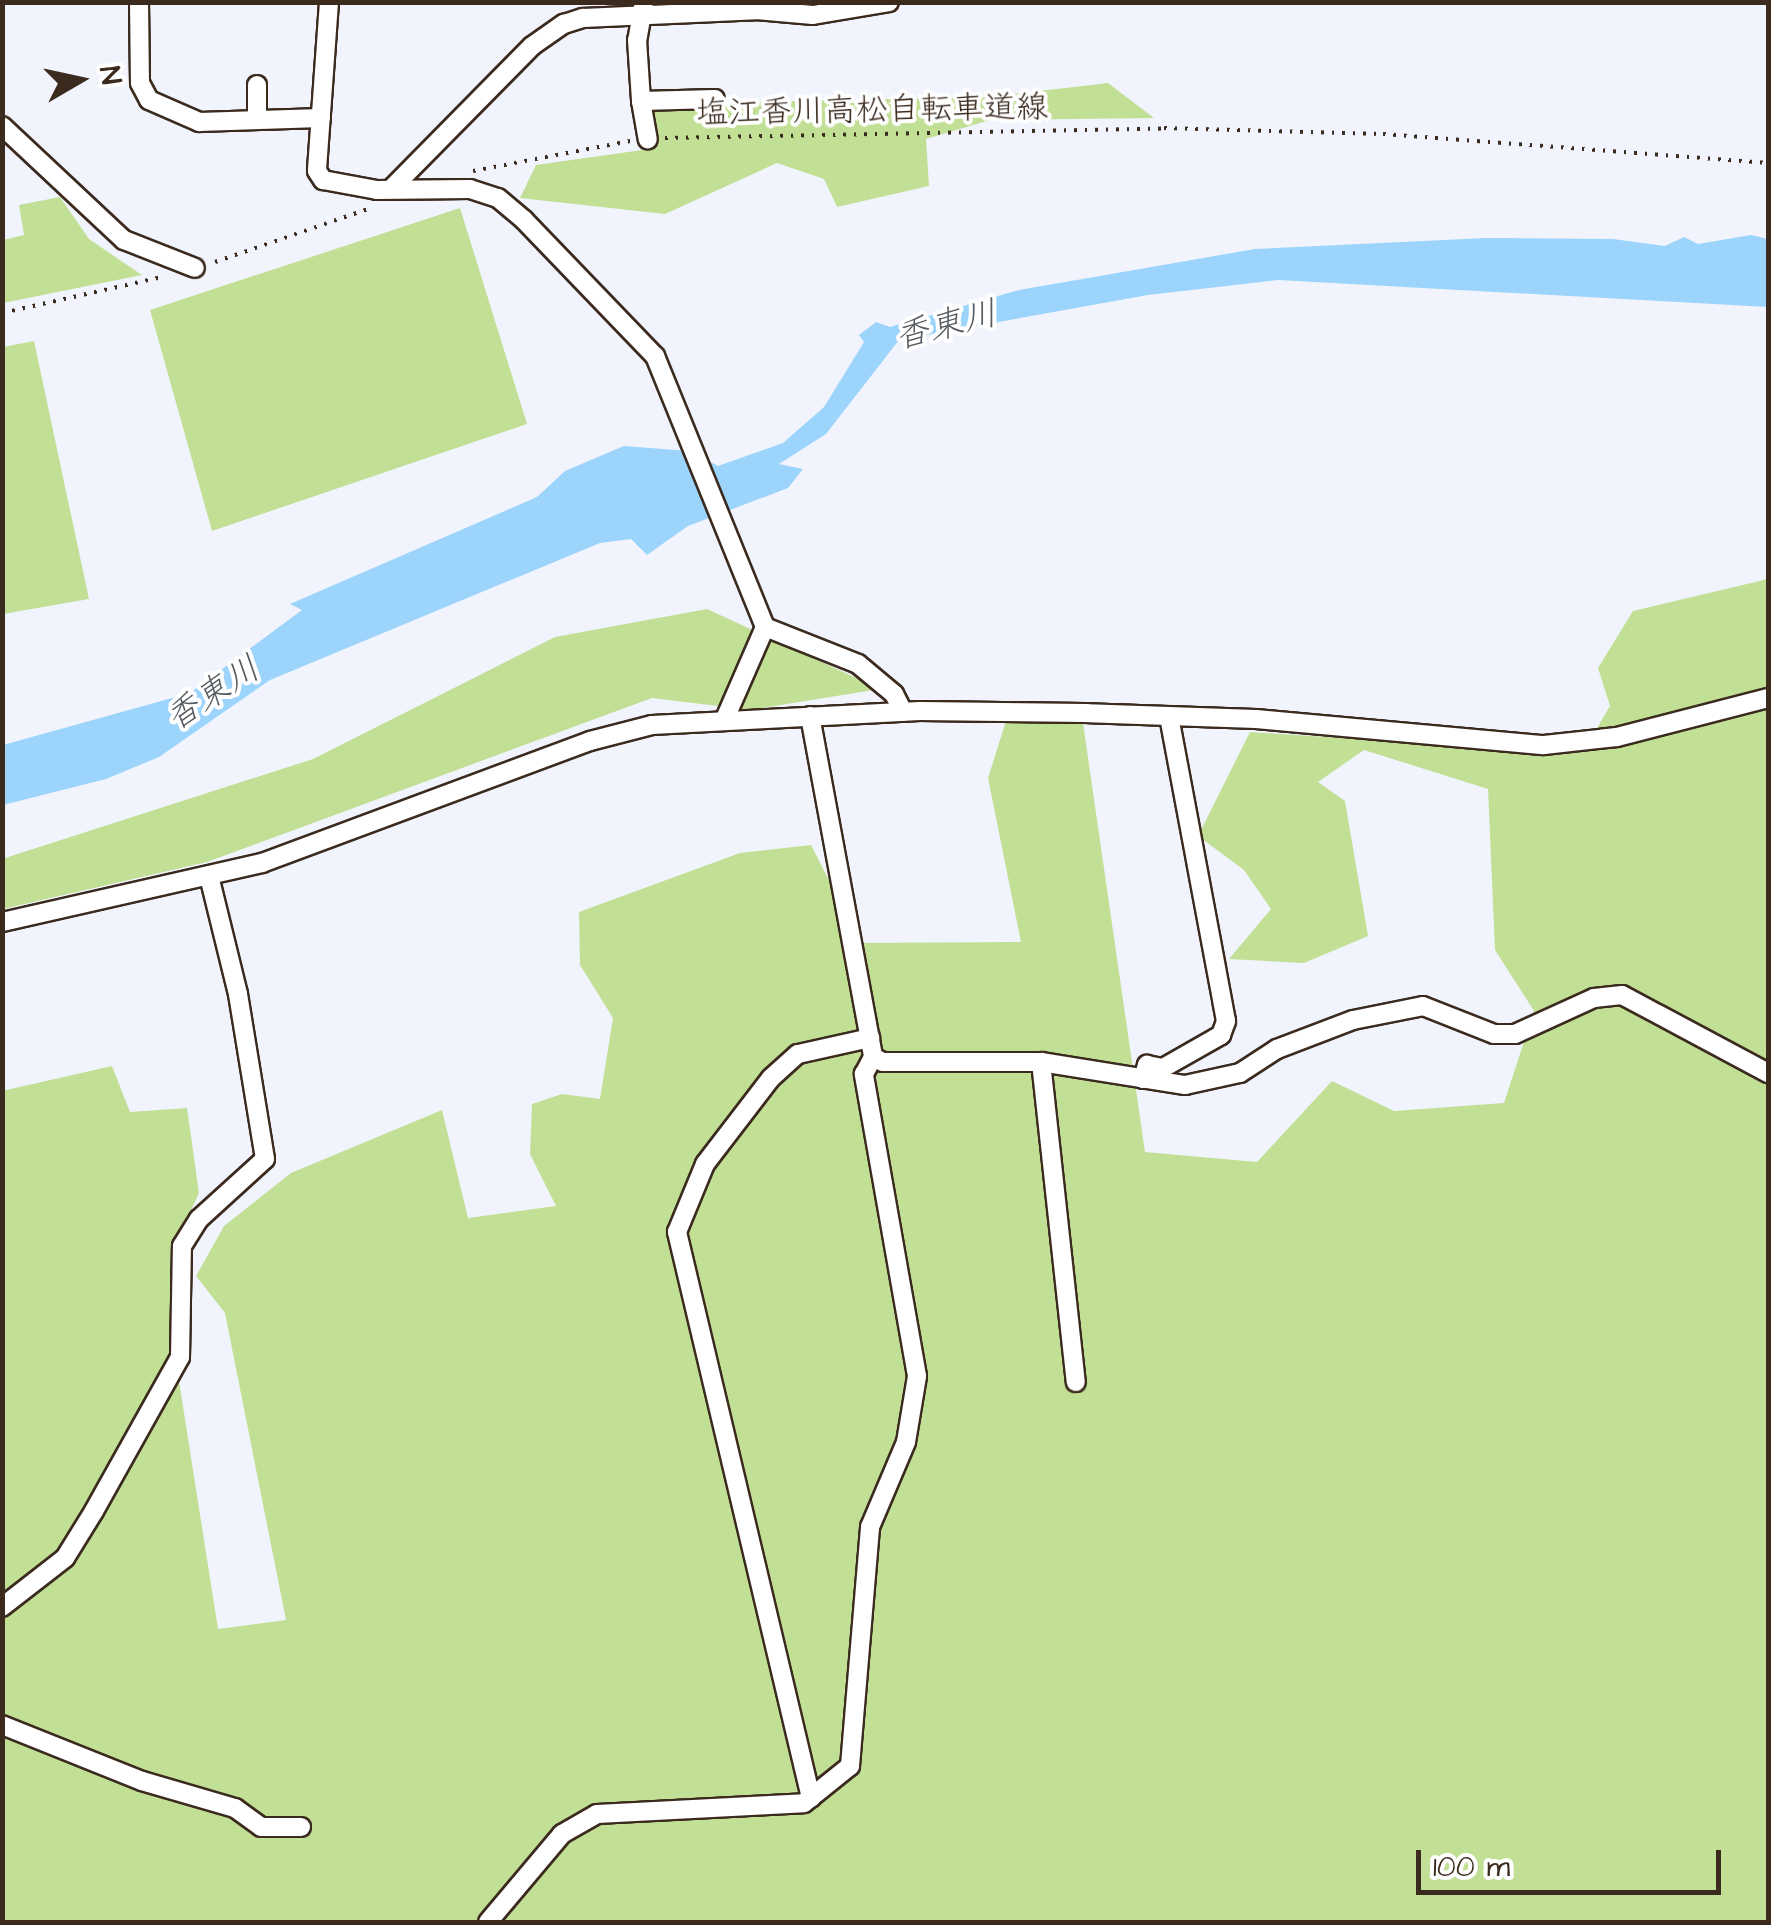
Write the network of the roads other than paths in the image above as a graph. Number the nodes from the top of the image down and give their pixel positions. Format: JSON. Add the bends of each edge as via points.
{"nodes":[{"id":1,"x":139,"y":2,"type":"edge"},
{"id":2,"x":328,"y":2,"type":"edge"},
{"id":3,"x":889,"y":2,"type":"edge"},
{"id":4,"x":644,"y":9,"type":"edge"},
{"id":5,"x":257,"y":84,"type":"dead end"},
{"id":6,"x":716,"y":99,"type":"dead end"},
{"id":7,"x":641,"y":101,"type":"junction"},
{"id":8,"x":321,"y":118,"type":"junction"},
{"id":9,"x":257,"y":120,"type":"junction"},
{"id":10,"x":2,"y":126,"type":"edge"},
{"id":11,"x":648,"y":139,"type":"road end"},
{"id":12,"x":392,"y":189,"type":"junction"},
{"id":13,"x":194,"y":268,"type":"road end"},
{"id":14,"x":765,"y":627,"type":"junction"},
{"id":15,"x":1768,"y":698,"type":"edge"},
{"id":16,"x":902,"y":712,"type":"junction"},
{"id":17,"x":810,"y":716,"type":"junction"},
{"id":18,"x":1169,"y":716,"type":"junction"},
{"id":19,"x":724,"y":721,"type":"junction"},
{"id":20,"x":209,"y":876,"type":"junction"},
{"id":21,"x":2,"y":922,"type":"edge"},
{"id":22,"x":872,"y":1048,"type":"junction"},
{"id":23,"x":1041,"y":1062,"type":"junction"},
{"id":24,"x":1768,"y":1073,"type":"edge"},
{"id":25,"x":1143,"y":1078,"type":"junction"},
{"id":26,"x":1076,"y":1382,"type":"dead end"},
{"id":27,"x":2,"y":1606,"type":"edge"},
{"id":28,"x":2,"y":1725,"type":"edge"},
{"id":29,"x":810,"y":1798,"type":"junction"},
{"id":30,"x":301,"y":1828,"type":"dead end"},
{"id":31,"x":488,"y":1922,"type":"edge"}],
"edges":[{"from":1,"to":9,"type":"street","via":[[140,83],[149,110],[200,122]]},
{"from":2,"to":8,"type":"street"},
{"from":3,"to":4,"type":"street","via":[[813,15]]},
{"from":4,"to":7,"type":"street","via":[[637,40]]},
{"from":4,"to":12,"type":"street","via":[[583,18],[532,46]]},
{"from":5,"to":9,"type":"street"},
{"from":6,"to":7,"type":"street"},
{"from":7,"to":11,"type":"street"},
{"from":8,"to":9,"type":"street"},
{"from":8,"to":12,"type":"street","via":[[316,171],[322,180]]},
{"from":10,"to":13,"type":"street","via":[[124,240]]},
{"from":12,"to":14,"type":"street","via":[[470,189],[498,198],[640,335],[668,386]]},
{"from":14,"to":16,"type":"street","via":[[858,664],[894,694]]},
{"from":14,"to":19,"type":"street"},
{"from":15,"to":18,"type":"street","via":[[1617,737],[1544,746]]},
{"from":16,"to":17,"type":"street"},
{"from":16,"to":18,"type":"street"},
{"from":17,"to":19,"type":"street"},
{"from":17,"to":22,"type":"street"},
{"from":18,"to":25,"type":"street","via":[[1226,1021],[1221,1035],[1164,1068],[1146,1065]]},
{"from":19,"to":20,"type":"street","via":[[652,725],[590,741],[262,863]]},
{"from":20,"to":21,"type":"street"},
{"from":20,"to":27,"type":"street","via":[[266,1159],[199,1219],[182,1246],[180,1357],[94,1512],[65,1558]]},
{"from":22,"to":23,"type":"street"},
{"from":22,"to":29,"type":"street","via":[[864,1074],[916,1376],[906,1442],[870,1526],[850,1766]]},
{"from":22,"to":29,"type":"street","via":[[798,1054],[771,1078],[705,1164],[676,1232]]},
{"from":23,"to":25,"type":"street"},
{"from":23,"to":26,"type":"street"},
{"from":24,"to":25,"type":"street","via":[[1622,995],[1594,998],[1515,1034],[1494,1034],[1423,1006],[1353,1020],[1218,1080],[1185,1085]]},
{"from":28,"to":30,"type":"street","via":[[142,1781],[235,1808],[261,1827]]},
{"from":29,"to":31,"type":"street","via":[[598,1814],[562,1834]]}]}
